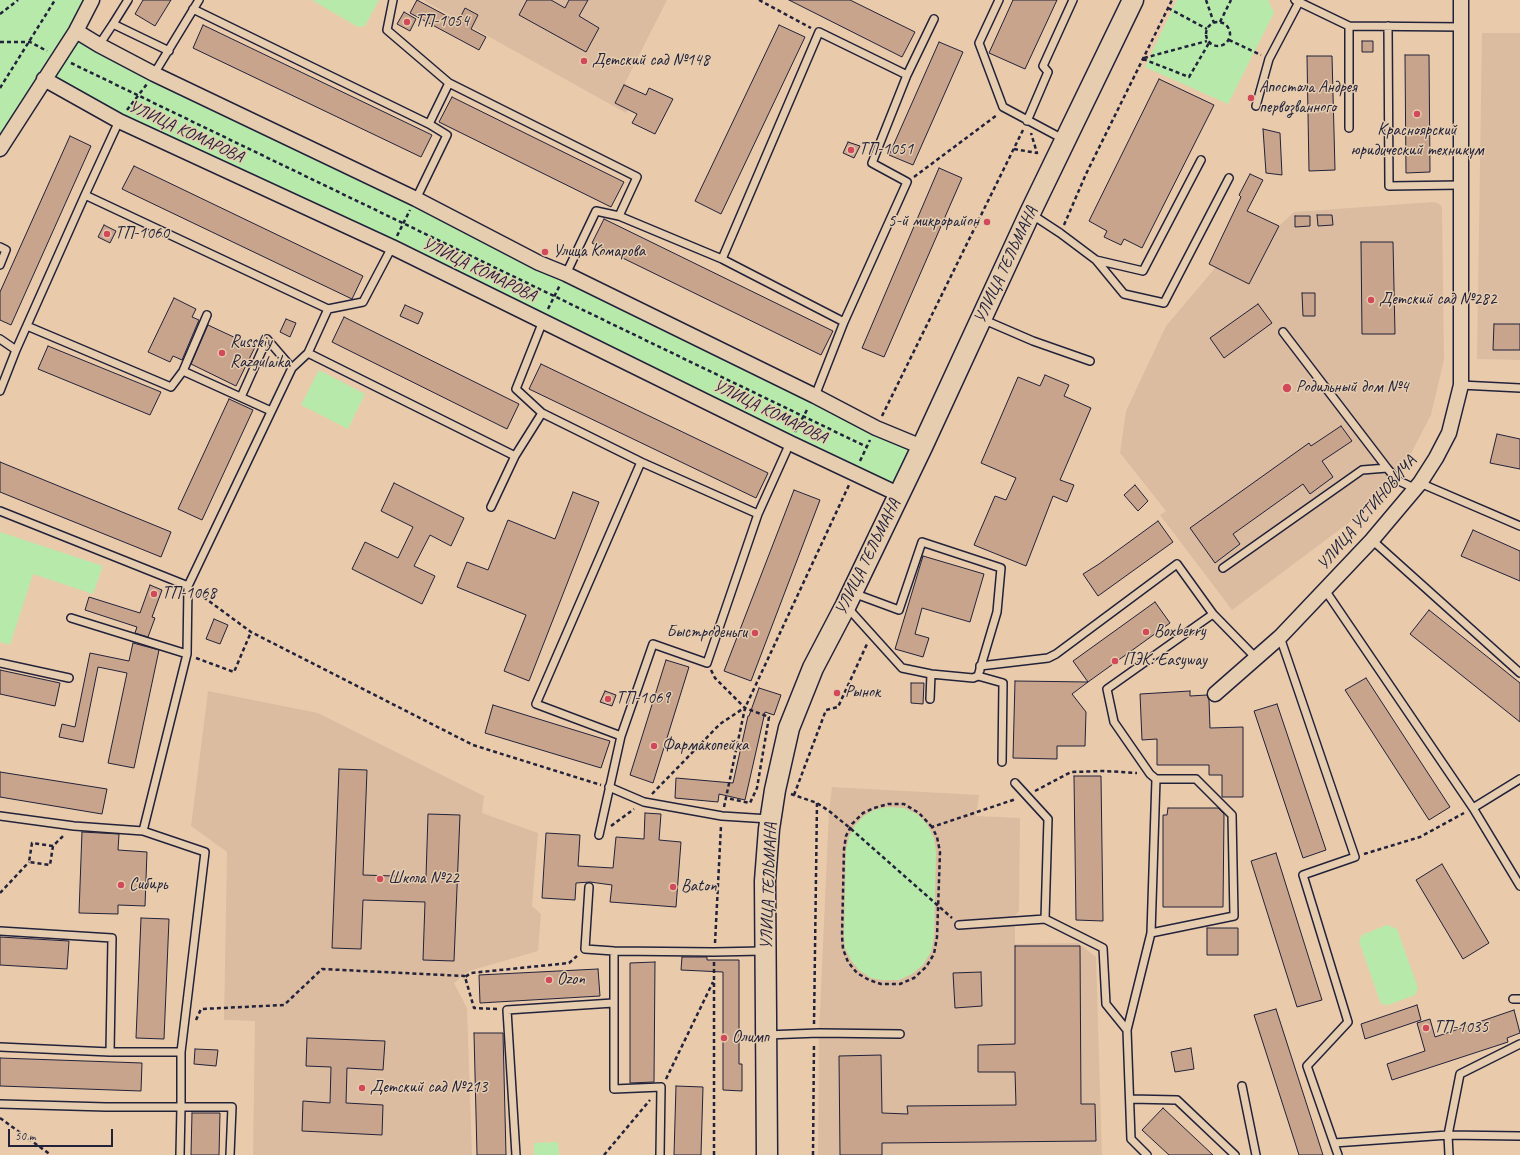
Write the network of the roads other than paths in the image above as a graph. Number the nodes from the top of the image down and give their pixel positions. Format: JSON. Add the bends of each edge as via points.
{"nodes":[{"id":1,"x":92,"y":0,"type":"edge"},
{"id":2,"x":128,"y":0,"type":"edge"},
{"id":3,"x":198,"y":0,"type":"edge"},
{"id":4,"x":393,"y":0,"type":"edge"},
{"id":5,"x":999,"y":0,"type":"edge"},
{"id":6,"x":1073,"y":0,"type":"edge"},
{"id":7,"x":1133,"y":0,"type":"edge"},
{"id":8,"x":1461,"y":0,"type":"edge"},
{"id":9,"x":1297,"y":1,"type":"edge"},
{"id":10,"x":193,"y":9,"type":"junction"},
{"id":11,"x":934,"y":19,"type":"dead end"},
{"id":12,"x":113,"y":24,"type":"junction"},
{"id":13,"x":1349,"y":26,"type":"junction"},
{"id":14,"x":1388,"y":26,"type":"junction"},
{"id":15,"x":1462,"y":27,"type":"junction"},
{"id":16,"x":76,"y":31,"type":"junction"},
{"id":17,"x":99,"y":45,"type":"junction"},
{"id":18,"x":169,"y":51,"type":"junction"},
{"id":19,"x":154,"y":74,"type":"junction"},
{"id":20,"x":907,"y":75,"type":"junction"},
{"id":21,"x":44,"y":79,"type":"junction"},
{"id":22,"x":449,"y":83,"type":"junction"},
{"id":23,"x":1256,"y":106,"type":"dead end"},
{"id":24,"x":119,"y":121,"type":"junction"},
{"id":25,"x":1027,"y":121,"type":"junction"},
{"id":26,"x":429,"y":124,"type":"junction"},
{"id":27,"x":1349,"y":128,"type":"dead end"},
{"id":28,"x":1065,"y":140,"type":"junction"},
{"id":29,"x":0,"y":149,"type":"edge"},
{"id":30,"x":1201,"y":160,"type":"dead end"},
{"id":31,"x":1229,"y":178,"type":"dead end"},
{"id":32,"x":1461,"y":185,"type":"junction"},
{"id":33,"x":85,"y":195,"type":"junction"},
{"id":34,"x":416,"y":199,"type":"junction"},
{"id":35,"x":1030,"y":213,"type":"junction"},
{"id":36,"x":619,"y":216,"type":"junction"},
{"id":37,"x":0,"y":247,"type":"edge"},
{"id":38,"x":392,"y":247,"type":"junction"},
{"id":39,"x":722,"y":259,"type":"junction"},
{"id":40,"x":1096,"y":260,"type":"junction"},
{"id":41,"x":0,"y":265,"type":"edge"},
{"id":42,"x":566,"y":274,"type":"junction"},
{"id":43,"x":328,"y":309,"type":"junction"},
{"id":44,"x":207,"y":315,"type":"dead end"},
{"id":45,"x":981,"y":319,"type":"junction"},
{"id":46,"x":543,"y":321,"type":"junction"},
{"id":47,"x":844,"y":322,"type":"junction"},
{"id":48,"x":27,"y":326,"type":"junction"},
{"id":49,"x":1283,"y":332,"type":"dead end"},
{"id":50,"x":0,"y":339,"type":"edge"},
{"id":51,"x":16,"y":350,"type":"junction"},
{"id":52,"x":308,"y":353,"type":"junction"},
{"id":53,"x":1090,"y":361,"type":"dead end"},
{"id":54,"x":292,"y":368,"type":"junction"},
{"id":55,"x":183,"y":371,"type":"junction"},
{"id":56,"x":1461,"y":385,"type":"junction"},
{"id":57,"x":1520,"y":388,"type":"edge"},
{"id":58,"x":0,"y":391,"type":"edge"},
{"id":59,"x":815,"y":396,"type":"junction"},
{"id":60,"x":241,"y":397,"type":"junction"},
{"id":61,"x":271,"y":411,"type":"junction"},
{"id":62,"x":542,"y":413,"type":"junction"},
{"id":63,"x":790,"y":443,"type":"junction"},
{"id":64,"x":922,"y":447,"type":"junction"},
{"id":65,"x":515,"y":456,"type":"junction"},
{"id":66,"x":641,"y":462,"type":"junction"},
{"id":67,"x":1387,"y":468,"type":"junction"},
{"id":68,"x":1418,"y":486,"type":"junction"},
{"id":69,"x":898,"y":494,"type":"junction"},
{"id":70,"x":491,"y":507,"type":"dead end"},
{"id":71,"x":0,"y":511,"type":"edge"},
{"id":72,"x":758,"y":514,"type":"junction"},
{"id":73,"x":1520,"y":526,"type":"edge"},
{"id":74,"x":1372,"y":540,"type":"junction"},
{"id":75,"x":1223,"y":568,"type":"dead end"},
{"id":76,"x":188,"y":586,"type":"junction"},
{"id":77,"x":1325,"y":590,"type":"junction"},
{"id":78,"x":848,"y":599,"type":"junction"},
{"id":79,"x":1213,"y":614,"type":"junction"},
{"id":80,"x":70,"y":618,"type":"dead end"},
{"id":81,"x":1280,"y":637,"type":"junction"},
{"id":82,"x":187,"y":654,"type":"junction"},
{"id":83,"x":1256,"y":658,"type":"junction"},
{"id":84,"x":0,"y":663,"type":"edge"},
{"id":85,"x":980,"y":666,"type":"junction"},
{"id":86,"x":931,"y":674,"type":"junction"},
{"id":87,"x":1520,"y":674,"type":"edge"},
{"id":88,"x":978,"y":676,"type":"junction"},
{"id":89,"x":69,"y":678,"type":"dead end"},
{"id":90,"x":1215,"y":694,"type":"dead end"},
{"id":91,"x":930,"y":699,"type":"dead end"},
{"id":92,"x":621,"y":736,"type":"junction"},
{"id":93,"x":1002,"y":762,"type":"dead end"},
{"id":94,"x":1156,"y":779,"type":"junction"},
{"id":95,"x":1520,"y":779,"type":"edge"},
{"id":96,"x":1015,"y":783,"type":"dead end"},
{"id":97,"x":609,"y":787,"type":"junction"},
{"id":98,"x":1473,"y":808,"type":"junction"},
{"id":99,"x":0,"y":816,"type":"edge"},
{"id":100,"x":771,"y":819,"type":"junction"},
{"id":101,"x":143,"y":831,"type":"junction"},
{"id":102,"x":599,"y":835,"type":"road end"},
{"id":103,"x":1520,"y":886,"type":"edge"},
{"id":104,"x":589,"y":887,"type":"dead end"},
{"id":105,"x":1045,"y":919,"type":"junction"},
{"id":106,"x":959,"y":925,"type":"road end"},
{"id":107,"x":0,"y":931,"type":"edge"},
{"id":108,"x":1151,"y":933,"type":"junction"},
{"id":109,"x":766,"y":950,"type":"junction"},
{"id":110,"x":614,"y":952,"type":"junction"},
{"id":111,"x":613,"y":1003,"type":"junction"},
{"id":112,"x":1127,"y":1030,"type":"junction"},
{"id":113,"x":900,"y":1034,"type":"dead end"},
{"id":114,"x":766,"y":1035,"type":"junction"},
{"id":115,"x":1520,"y":1044,"type":"edge"},
{"id":116,"x":0,"y":1047,"type":"edge"},
{"id":117,"x":110,"y":1052,"type":"junction"},
{"id":118,"x":182,"y":1052,"type":"junction"},
{"id":119,"x":1242,"y":1086,"type":"dead end"},
{"id":120,"x":1130,"y":1099,"type":"junction"},
{"id":121,"x":0,"y":1104,"type":"edge"},
{"id":122,"x":182,"y":1107,"type":"junction"},
{"id":123,"x":1448,"y":1135,"type":"junction"},
{"id":124,"x":1520,"y":1136,"type":"edge"},
{"id":125,"x":1334,"y":1143,"type":"junction"},
{"id":126,"x":180,"y":1155,"type":"edge"},
{"id":127,"x":230,"y":1155,"type":"edge"},
{"id":128,"x":516,"y":1155,"type":"edge"},
{"id":129,"x":660,"y":1155,"type":"edge"},
{"id":130,"x":768,"y":1155,"type":"edge"},
{"id":131,"x":1148,"y":1155,"type":"edge"},
{"id":132,"x":1235,"y":1155,"type":"edge"},
{"id":133,"x":1256,"y":1155,"type":"edge"},
{"id":134,"x":1338,"y":1155,"type":"edge"},
{"id":135,"x":1448,"y":1155,"type":"edge"}],
"edges":[{"from":1,"to":16,"type":"street"},
{"from":2,"to":12,"type":"lane"},
{"from":3,"to":10,"type":"lane"},
{"from":4,"to":22,"type":"lane","via":[[387,30]]},
{"from":5,"to":25,"type":"lane","via":[[979,43],[1003,107]]},
{"from":6,"to":25,"type":"lane","via":[[1043,66],[1048,72]]},
{"from":7,"to":28,"type":"main road","name":"УЛИЦА ТЕЛЬМАНА"},
{"from":8,"to":15,"type":"street","name":"УЛИЦА УСТИНОВИЧА"},
{"from":9,"to":13,"type":"lane"},
{"from":9,"to":23,"type":"lane","via":[[1269,59]]},
{"from":10,"to":18,"type":"lane"},
{"from":10,"to":26,"type":"lane"},
{"from":11,"to":20,"type":"lane"},
{"from":12,"to":17,"type":"lane"},
{"from":12,"to":18,"type":"lane"},
{"from":13,"to":14,"type":"lane"},
{"from":13,"to":27,"type":"lane"},
{"from":14,"to":15,"type":"lane"},
{"from":14,"to":32,"type":"lane","via":[[1389,186]]},
{"from":15,"to":32,"type":"street","name":"УЛИЦА УСТИНОВИЧА"},
{"from":16,"to":17,"type":"street","name":"УЛИЦА КОМАРОВА"},
{"from":16,"to":21,"type":"street"},
{"from":17,"to":19,"type":"street","name":"УЛИЦА КОМАРОВА"},
{"from":18,"to":19,"type":"lane"},
{"from":19,"to":34,"type":"street","name":"УЛИЦА КОМАРОВА"},
{"from":20,"to":39,"type":"lane","via":[[819,32]]},
{"from":20,"to":47,"type":"lane","via":[[872,163],[907,182]]},
{"from":21,"to":24,"type":"street","name":"УЛИЦА КОМАРОВА"},
{"from":21,"to":29,"type":"street"},
{"from":22,"to":26,"type":"lane"},
{"from":22,"to":36,"type":"lane","via":[[637,177]]},
{"from":24,"to":33,"type":"lane"},
{"from":24,"to":38,"type":"street","name":"УЛИЦА КОМАРОВА"},
{"from":25,"to":28,"type":"lane"},
{"from":26,"to":34,"type":"lane","via":[[448,135]]},
{"from":28,"to":35,"type":"main road","name":"УЛИЦА ТЕЛЬМАНА"},
{"from":30,"to":40,"type":"lane","via":[[1142,272]]},
{"from":31,"to":40,"type":"lane","via":[[1164,303],[1124,294]]},
{"from":32,"to":56,"type":"street","name":"УЛИЦА УСТИНОВИЧА"},
{"from":33,"to":43,"type":"lane"},
{"from":33,"to":48,"type":"lane"},
{"from":34,"to":42,"type":"street","name":"УЛИЦА КОМАРОВА","via":[[539,263]]},
{"from":35,"to":40,"type":"lane"},
{"from":35,"to":45,"type":"main road","name":"УЛИЦА ТЕЛЬМАНА"},
{"from":36,"to":39,"type":"lane"},
{"from":36,"to":42,"type":"lane","via":[[596,211]]},
{"from":37,"to":41,"type":"lane","via":[[6,250]]},
{"from":38,"to":43,"type":"lane","via":[[363,302]]},
{"from":38,"to":46,"type":"street","name":"УЛИЦА КОМАРОВА"},
{"from":39,"to":47,"type":"lane"},
{"from":42,"to":59,"type":"street","name":"УЛИЦА КОМАРОВА"},
{"from":43,"to":52,"type":"lane"},
{"from":44,"to":55,"type":"lane"},
{"from":45,"to":53,"type":"lane","via":[[1032,341]]},
{"from":45,"to":64,"type":"main road","name":"УЛИЦА ТЕЛЬМАНА"},
{"from":46,"to":62,"type":"lane","via":[[516,389]]},
{"from":46,"to":63,"type":"street","name":"УЛИЦА КОМАРОВА"},
{"from":47,"to":59,"type":"lane"},
{"from":48,"to":51,"type":"lane"},
{"from":48,"to":55,"type":"lane","via":[[171,388]]},
{"from":49,"to":67,"type":"lane"},
{"from":50,"to":51,"type":"lane"},
{"from":51,"to":58,"type":"lane"},
{"from":52,"to":54,"type":"lane"},
{"from":52,"to":65,"type":"lane"},
{"from":54,"to":60,"type":"lane","via":[[267,339]]},
{"from":54,"to":61,"type":"lane"},
{"from":55,"to":60,"type":"lane"},
{"from":56,"to":57,"type":"lane"},
{"from":56,"to":68,"type":"street","name":"УЛИЦА УСТИНОВИЧА","via":[[1449,433]]},
{"from":59,"to":64,"type":"street","name":"УЛИЦА КОМАРОВА","via":[[876,428]]},
{"from":60,"to":61,"type":"lane"},
{"from":61,"to":76,"type":"lane"},
{"from":62,"to":65,"type":"lane"},
{"from":62,"to":66,"type":"lane"},
{"from":63,"to":69,"type":"street","name":"УЛИЦА КОМАРОВА"},
{"from":63,"to":72,"type":"lane"},
{"from":64,"to":69,"type":"main road","name":"УЛИЦА ТЕЛЬМАНА"},
{"from":65,"to":70,"type":"lane"},
{"from":66,"to":72,"type":"lane"},
{"from":66,"to":92,"type":"lane","via":[[536,704]]},
{"from":67,"to":68,"type":"lane","via":[[1397,480]]},
{"from":67,"to":75,"type":"lane","via":[[1362,470]]},
{"from":68,"to":73,"type":"lane"},
{"from":68,"to":74,"type":"street","name":"УЛИЦА УСТИНОВИЧА"},
{"from":69,"to":78,"type":"main road","name":"УЛИЦА ТЕЛЬМАНА"},
{"from":71,"to":76,"type":"lane"},
{"from":72,"to":92,"type":"lane","via":[[708,663],[653,644]]},
{"from":74,"to":77,"type":"street","name":"УЛИЦА УСТИНОВИЧА"},
{"from":74,"to":87,"type":"lane"},
{"from":76,"to":82,"type":"lane"},
{"from":77,"to":81,"type":"street","name":"УЛИЦА УСТИНОВИЧА"},
{"from":77,"to":98,"type":"lane"},
{"from":78,"to":85,"type":"lane","via":[[898,610],[922,542],[1000,568],[996,612]]},
{"from":78,"to":86,"type":"lane","via":[[871,634],[902,668]]},
{"from":78,"to":100,"type":"main road","name":"УЛИЦА ТЕЛЬМАНА","via":[[813,668],[789,728]]},
{"from":79,"to":83,"type":"lane"},
{"from":79,"to":85,"type":"lane","via":[[1177,564],[1056,654],[1048,658]]},
{"from":79,"to":94,"type":"lane","via":[[1107,689],[1114,722]]},
{"from":80,"to":82,"type":"lane"},
{"from":81,"to":83,"type":"street","name":"УЛИЦА УСТИНОВИЧА"},
{"from":81,"to":125,"type":"lane","via":[[1355,857],[1303,875],[1348,1022],[1307,1066]]},
{"from":82,"to":101,"type":"lane"},
{"from":83,"to":90,"type":"street","name":"УЛИЦА УСТИНОВИЧА"},
{"from":84,"to":89,"type":"lane"},
{"from":85,"to":88,"type":"lane"},
{"from":86,"to":88,"type":"lane","via":[[973,678]]},
{"from":86,"to":91,"type":"lane"},
{"from":88,"to":93,"type":"lane","via":[[1003,683]]},
{"from":92,"to":97,"type":"lane"},
{"from":94,"to":108,"type":"lane"},
{"from":94,"to":108,"type":"lane","via":[[1196,779],[1232,815],[1234,916]]},
{"from":95,"to":98,"type":"lane"},
{"from":96,"to":105,"type":"lane","via":[[1048,819]]},
{"from":97,"to":100,"type":"lane","via":[[644,802],[722,816]]},
{"from":97,"to":102,"type":"lane"},
{"from":98,"to":103,"type":"lane"},
{"from":99,"to":101,"type":"lane","via":[[74,826]]},
{"from":100,"to":109,"type":"main road","name":"УЛИЦА ТЕЛЬМАНА","via":[[765,881]]},
{"from":101,"to":118,"type":"lane","via":[[205,852]]},
{"from":104,"to":110,"type":"lane","via":[[585,949]]},
{"from":105,"to":106,"type":"lane"},
{"from":105,"to":112,"type":"lane","via":[[1103,948],[1106,1004]]},
{"from":107,"to":117,"type":"lane","via":[[112,938]]},
{"from":108,"to":112,"type":"lane"},
{"from":109,"to":110,"type":"lane"},
{"from":109,"to":114,"type":"main road","name":"УЛИЦА ТЕЛЬМАНА"},
{"from":110,"to":111,"type":"lane"},
{"from":111,"to":128,"type":"lane","via":[[507,1010]]},
{"from":111,"to":129,"type":"lane","via":[[614,1089],[661,1087]]},
{"from":112,"to":120,"type":"lane"},
{"from":113,"to":114,"type":"lane"},
{"from":114,"to":130,"type":"main road","name":"УЛИЦА ТЕЛЬМАНА"},
{"from":115,"to":123,"type":"lane","via":[[1460,1074]]},
{"from":116,"to":117,"type":"lane"},
{"from":117,"to":118,"type":"lane"},
{"from":118,"to":122,"type":"lane"},
{"from":119,"to":133,"type":"lane"},
{"from":120,"to":131,"type":"lane","via":[[1131,1139]]},
{"from":120,"to":132,"type":"lane","via":[[1177,1100]]},
{"from":121,"to":122,"type":"lane"},
{"from":122,"to":126,"type":"lane"},
{"from":122,"to":127,"type":"lane","via":[[232,1107]]},
{"from":123,"to":124,"type":"lane"},
{"from":123,"to":125,"type":"lane"},
{"from":123,"to":135,"type":"lane"},
{"from":125,"to":134,"type":"lane"}]}
